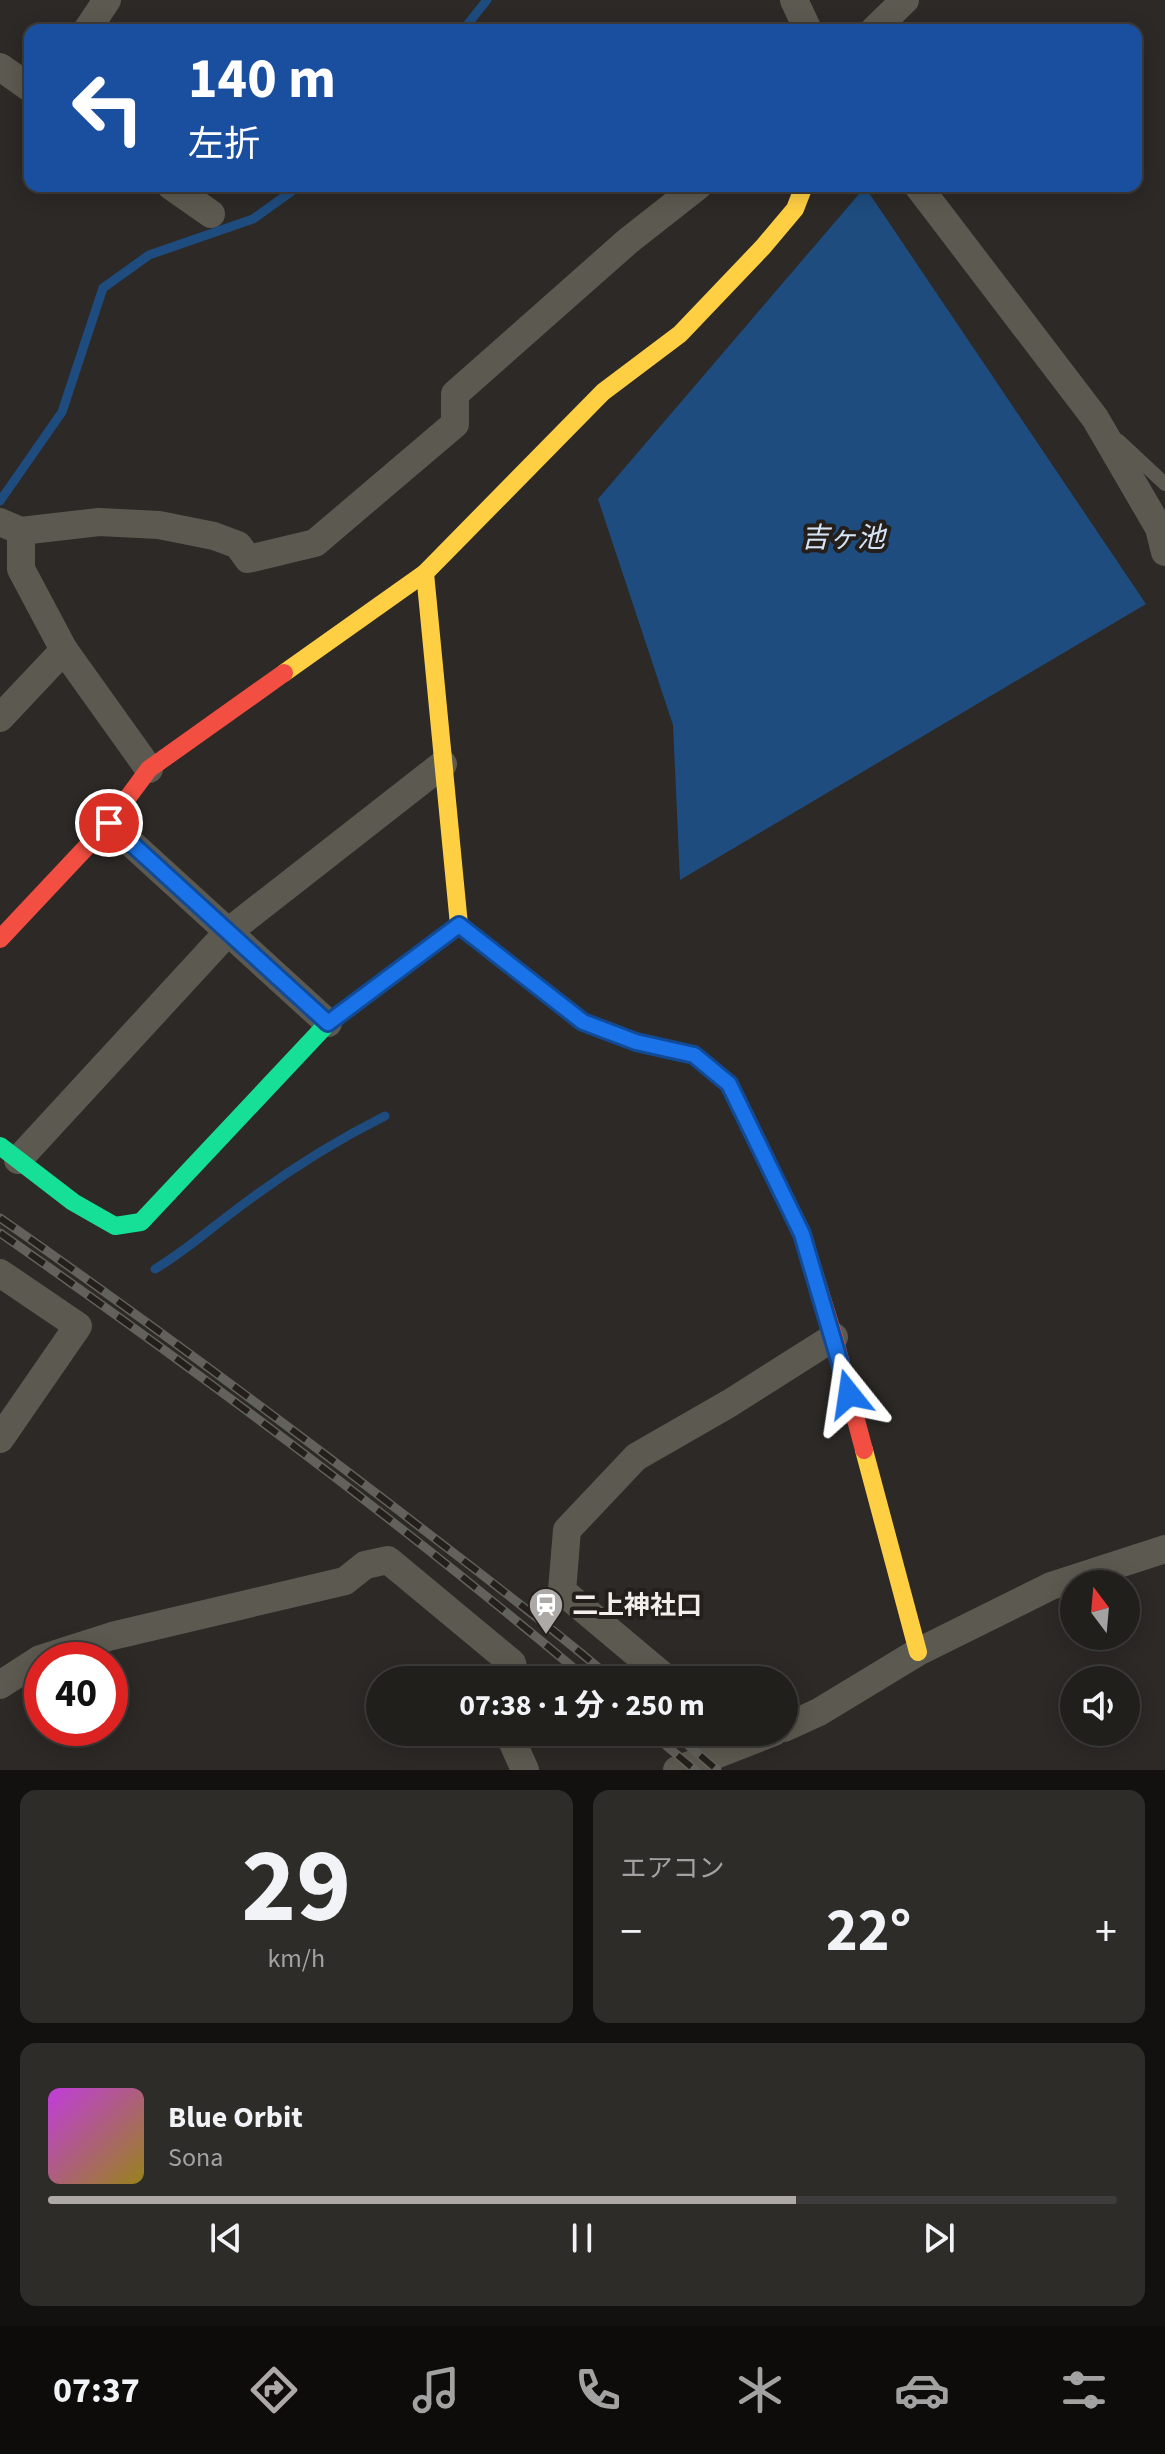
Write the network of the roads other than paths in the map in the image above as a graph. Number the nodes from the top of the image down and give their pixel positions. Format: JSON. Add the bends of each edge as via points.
{"nodes":[{"id":1,"x":107,"y":0,"type":"edge"},
{"id":2,"x":794,"y":0,"type":"edge"},
{"id":3,"x":905,"y":0,"type":"edge"},
{"id":4,"x":91,"y":24,"type":"edge"},
{"id":5,"x":805,"y":24,"type":"edge"},
{"id":6,"x":880,"y":24,"type":"edge"},
{"id":7,"x":0,"y":67,"type":"edge"},
{"id":8,"x":24,"y":84,"type":"edge"},
{"id":9,"x":180,"y":192,"type":"edge"},
{"id":10,"x":690,"y":192,"type":"edge"},
{"id":11,"x":802,"y":192,"type":"edge"},
{"id":12,"x":923,"y":192,"type":"edge"},
{"id":13,"x":211,"y":214,"type":"dead end"},
{"id":14,"x":1095,"y":418,"type":"junction"},
{"id":15,"x":1165,"y":484,"type":"edge"},
{"id":16,"x":10,"y":527,"type":"edge"},
{"id":17,"x":1165,"y":552,"type":"edge"},
{"id":18,"x":425,"y":573,"type":"junction"},
{"id":19,"x":64,"y":650,"type":"junction"},
{"id":20,"x":0,"y":718,"type":"edge"},
{"id":21,"x":443,"y":764,"type":"junction"},
{"id":22,"x":149,"y":769,"type":"junction"},
{"id":23,"x":109,"y":823,"type":"junction"},
{"id":24,"x":459,"y":925,"type":"junction"},
{"id":25,"x":228,"y":932,"type":"junction"},
{"id":26,"x":0,"y":939,"type":"edge"},
{"id":27,"x":328,"y":1023,"type":"junction"},
{"id":28,"x":9,"y":1153,"type":"edge"},
{"id":29,"x":0,"y":1273,"type":"edge"},
{"id":30,"x":834,"y":1337,"type":"junction"},
{"id":31,"x":0,"y":1439,"type":"edge"},
{"id":32,"x":1165,"y":1549,"type":"edge"},
{"id":33,"x":918,"y":1652,"type":"junction"},
{"id":34,"x":513,"y":1666,"type":"edge"},
{"id":35,"x":651,"y":1666,"type":"edge"},
{"id":36,"x":0,"y":1685,"type":"edge"},
{"id":37,"x":798,"y":1722,"type":"edge"},
{"id":38,"x":514,"y":1746,"type":"edge"},
{"id":39,"x":722,"y":1746,"type":"edge"},
{"id":40,"x":525,"y":1770,"type":"edge"},
{"id":41,"x":677,"y":1770,"type":"edge"}],
"edges":[{"from":1,"to":4,"type":"street"},
{"from":2,"to":5,"type":"street"},
{"from":3,"to":6,"type":"street"},
{"from":7,"to":8,"type":"street"},
{"from":9,"to":13,"type":"street"},
{"from":10,"to":16,"type":"street","via":[[455,394],[455,424],[315,543],[248,559],[238,545],[159,525]]},
{"from":11,"to":18,"type":"street","via":[[795,209],[680,334],[603,392]]},
{"from":12,"to":14,"type":"street"},
{"from":14,"to":15,"type":"lane"},
{"from":14,"to":17,"type":"street","via":[[1159,528]]},
{"from":16,"to":19,"type":"street","via":[[21,569]]},
{"from":18,"to":21,"type":"street"},
{"from":18,"to":22,"type":"street"},
{"from":19,"to":20,"type":"street"},
{"from":19,"to":22,"type":"street"},
{"from":21,"to":24,"type":"street"},
{"from":21,"to":25,"type":"street"},
{"from":22,"to":23,"type":"street"},
{"from":23,"to":25,"type":"street"},
{"from":23,"to":26,"type":"street"},
{"from":24,"to":27,"type":"street"},
{"from":24,"to":30,"type":"street","via":[[583,1022],[636,1042],[694,1055],[729,1084],[802,1234]]},
{"from":25,"to":27,"type":"street"},
{"from":25,"to":28,"type":"street"},
{"from":27,"to":28,"type":"street","via":[[141,1222],[115,1226],[73,1202]]},
{"from":29,"to":31,"type":"street","via":[[78,1326]]},
{"from":30,"to":33,"type":"street"},
{"from":30,"to":35,"type":"street","via":[[636,1457],[567,1530],[562,1591]]},
{"from":32,"to":33,"type":"street","via":[[1051,1586]]},
{"from":33,"to":37,"type":"street"},
{"from":34,"to":36,"type":"street","via":[[388,1560],[365,1565],[345,1581],[55,1654]]},
{"from":38,"to":40,"type":"street"},
{"from":39,"to":41,"type":"street"}]}
